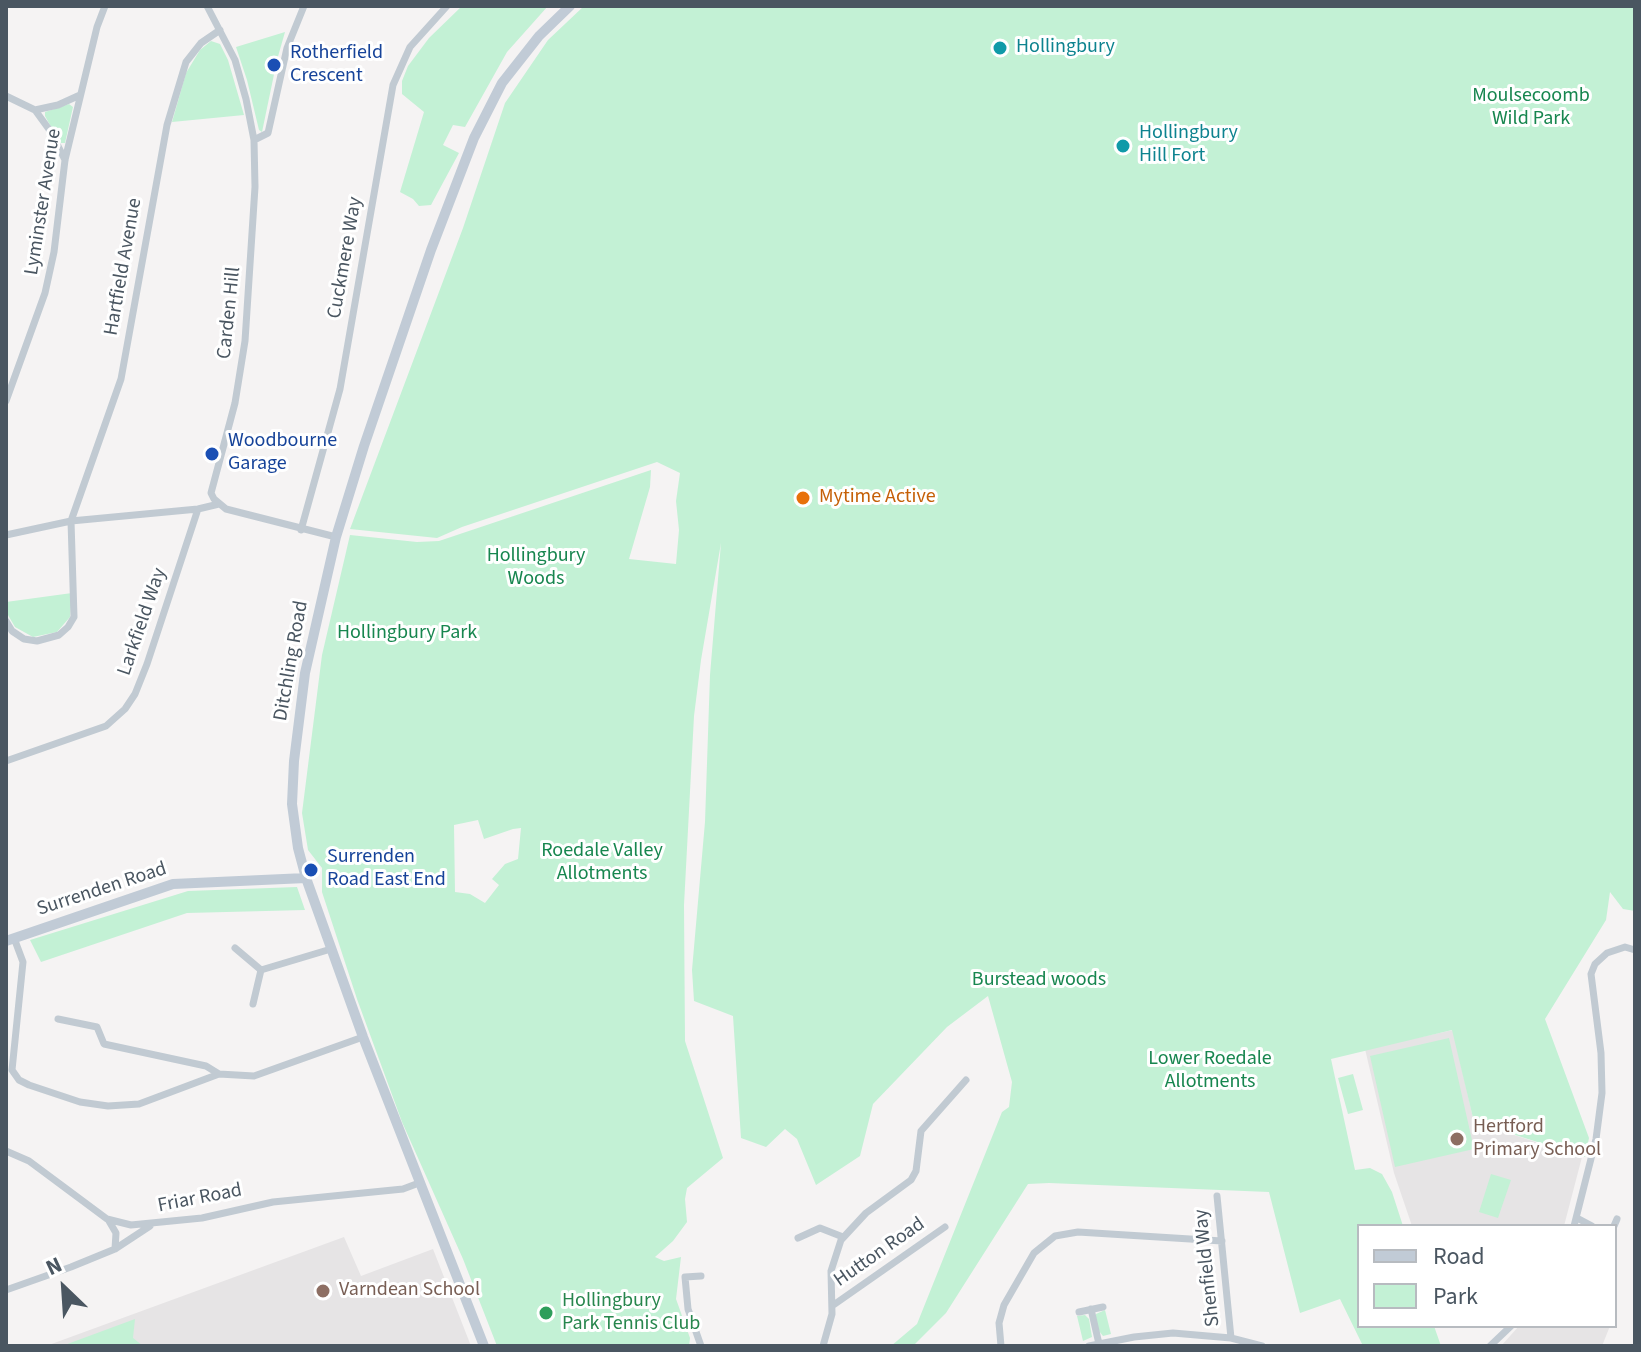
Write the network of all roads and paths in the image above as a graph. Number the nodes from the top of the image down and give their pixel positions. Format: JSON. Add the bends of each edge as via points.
{"nodes":[{"id":1,"x":105,"y":6,"type":"edge"},
{"id":2,"x":207,"y":6,"type":"edge"},
{"id":3,"x":304,"y":6,"type":"edge"},
{"id":4,"x":447,"y":6,"type":"edge"},
{"id":5,"x":570,"y":6,"type":"edge"},
{"id":6,"x":220,"y":30,"type":"junction"},
{"id":7,"x":80,"y":95,"type":"junction"},
{"id":8,"x":6,"y":96,"type":"edge"},
{"id":9,"x":35,"y":110,"type":"junction"},
{"id":10,"x":254,"y":140,"type":"junction"},
{"id":11,"x":65,"y":160,"type":"junction"},
{"id":12,"x":6,"y":401,"type":"edge"},
{"id":13,"x":219,"y":504,"type":"junction"},
{"id":14,"x":198,"y":509,"type":"junction"},
{"id":15,"x":71,"y":521,"type":"junction"},
{"id":16,"x":301,"y":530,"type":"junction"},
{"id":17,"x":6,"y":535,"type":"edge"},
{"id":18,"x":336,"y":537,"type":"junction"},
{"id":19,"x":6,"y":621,"type":"edge"},
{"id":20,"x":6,"y":761,"type":"edge"},
{"id":21,"x":306,"y":878,"type":"junction"},
{"id":22,"x":10,"y":940,"type":"edge"},
{"id":23,"x":235,"y":948,"type":"dead end"},
{"id":24,"x":331,"y":949,"type":"junction"},
{"id":25,"x":1635,"y":950,"type":"edge"},
{"id":26,"x":261,"y":970,"type":"junction"},
{"id":27,"x":253,"y":1004,"type":"dead end"},
{"id":28,"x":58,"y":1019,"type":"dead end"},
{"id":29,"x":363,"y":1037,"type":"junction"},
{"id":30,"x":219,"y":1074,"type":"junction"},
{"id":31,"x":966,"y":1080,"type":"dead end"},
{"id":32,"x":6,"y":1151,"type":"edge"},
{"id":33,"x":419,"y":1183,"type":"junction"},
{"id":34,"x":1217,"y":1196,"type":"dead end"},
{"id":35,"x":107,"y":1219,"type":"junction"},
{"id":36,"x":1575,"y":1222,"type":"edge"},
{"id":37,"x":152,"y":1225,"type":"junction"},
{"id":38,"x":945,"y":1227,"type":"dead end"},
{"id":39,"x":843,"y":1237,"type":"junction"},
{"id":40,"x":798,"y":1238,"type":"dead end"},
{"id":41,"x":1222,"y":1241,"type":"junction"},
{"id":42,"x":115,"y":1249,"type":"junction"},
{"id":43,"x":701,"y":1276,"type":"dead end"},
{"id":44,"x":6,"y":1290,"type":"edge"},
{"id":45,"x":832,"y":1306,"type":"junction"},
{"id":46,"x":1103,"y":1307,"type":"dead end"},
{"id":47,"x":1091,"y":1309,"type":"junction"},
{"id":48,"x":1079,"y":1312,"type":"dead end"},
{"id":49,"x":1505,"y":1328,"type":"edge"},
{"id":50,"x":1231,"y":1338,"type":"junction"},
{"id":51,"x":1099,"y":1344,"type":"junction"},
{"id":52,"x":484,"y":1346,"type":"edge"},
{"id":53,"x":701,"y":1346,"type":"edge"},
{"id":54,"x":823,"y":1346,"type":"edge"},
{"id":55,"x":1001,"y":1346,"type":"edge"},
{"id":56,"x":1089,"y":1346,"type":"edge"},
{"id":57,"x":1262,"y":1346,"type":"edge"},
{"id":58,"x":1490,"y":1346,"type":"edge"}],
"edges":[{"from":1,"to":7,"type":"street","name":"Lyminster Avenue"},
{"from":2,"to":6,"type":"street","name":"Carden Hill"},
{"from":3,"to":10,"type":"street","via":[[287,48],[268,133]]},
{"from":4,"to":16,"type":"street","name":"Cuckmere Way","via":[[410,47],[393,85],[340,389]]},
{"from":5,"to":18,"type":"street","name":"Ditchling Road","via":[[502,83],[474,138],[431,250]]},
{"from":6,"to":10,"type":"street","name":"Carden Hill","via":[[241,79]]},
{"from":6,"to":15,"type":"street","name":"Hartfield Avenue","via":[[201,43],[181,74],[152,197],[121,379]]},
{"from":7,"to":9,"type":"street"},
{"from":7,"to":11,"type":"street","name":"Lyminster Avenue"},
{"from":8,"to":9,"type":"street"},
{"from":9,"to":11,"type":"street"},
{"from":10,"to":13,"type":"street","name":"Carden Hill","via":[[247,319],[235,403],[211,488]]},
{"from":11,"to":12,"type":"street","name":"Lyminster Avenue","via":[[45,293]]},
{"from":13,"to":14,"type":"street"},
{"from":13,"to":16,"type":"street"},
{"from":14,"to":15,"type":"street"},
{"from":14,"to":20,"type":"street","name":"Larkfield Way","via":[[143,674],[125,709],[106,726]]},
{"from":15,"to":17,"type":"street"},
{"from":15,"to":19,"type":"street","via":[[75,604],[68,627],[37,641],[24,639]]},
{"from":16,"to":18,"type":"street"},
{"from":18,"to":21,"type":"street","name":"Ditchling Road","via":[[305,673],[294,761],[292,804]]},
{"from":21,"to":22,"type":"street","name":"Surrenden Road","via":[[173,884]]},
{"from":21,"to":24,"type":"street","name":"Ditchling Road"},
{"from":22,"to":30,"type":"street","via":[[23,962],[12,1070],[19,1080],[80,1102],[108,1106],[139,1104]]},
{"from":23,"to":26,"type":"street"},
{"from":24,"to":26,"type":"street"},
{"from":24,"to":29,"type":"street","name":"Ditchling Road"},
{"from":25,"to":36,"type":"street","via":[[1625,947],[1607,953],[1591,974],[1602,1093]]},
{"from":26,"to":27,"type":"street"},
{"from":28,"to":30,"type":"street","via":[[97,1027],[104,1044],[206,1066]]},
{"from":29,"to":30,"type":"street","via":[[254,1076]]},
{"from":29,"to":33,"type":"street","name":"Ditchling Road"},
{"from":31,"to":39,"type":"street","via":[[921,1131],[911,1180]]},
{"from":32,"to":35,"type":"street","name":"Friar Road","via":[[29,1161]]},
{"from":33,"to":37,"type":"street","name":"Friar Road"},
{"from":33,"to":52,"type":"street","name":"Ditchling Road"},
{"from":34,"to":41,"type":"street","name":"Shenfield Way"},
{"from":35,"to":37,"type":"street","name":"Friar Road"},
{"from":35,"to":42,"type":"street","via":[[116,1233]]},
{"from":37,"to":42,"type":"street"},
{"from":38,"to":45,"type":"street","name":"Hutton Road"},
{"from":39,"to":40,"type":"street","via":[[818,1228]]},
{"from":39,"to":45,"type":"street","via":[[831,1271]]},
{"from":41,"to":50,"type":"street","name":"Shenfield Way"},
{"from":41,"to":55,"type":"street","via":[[1078,1232],[1055,1236],[1034,1253],[1004,1305],[998,1328]]},
{"from":42,"to":44,"type":"street"},
{"from":43,"to":53,"type":"street","via":[[685,1277],[688,1309]]},
{"from":45,"to":54,"type":"street"},
{"from":46,"to":47,"type":"street"},
{"from":47,"to":48,"type":"street"},
{"from":47,"to":51,"type":"street"},
{"from":49,"to":58,"type":"street"},
{"from":50,"to":51,"type":"street","via":[[1173,1333]]},
{"from":50,"to":57,"type":"street"},
{"from":51,"to":56,"type":"street"}]}
